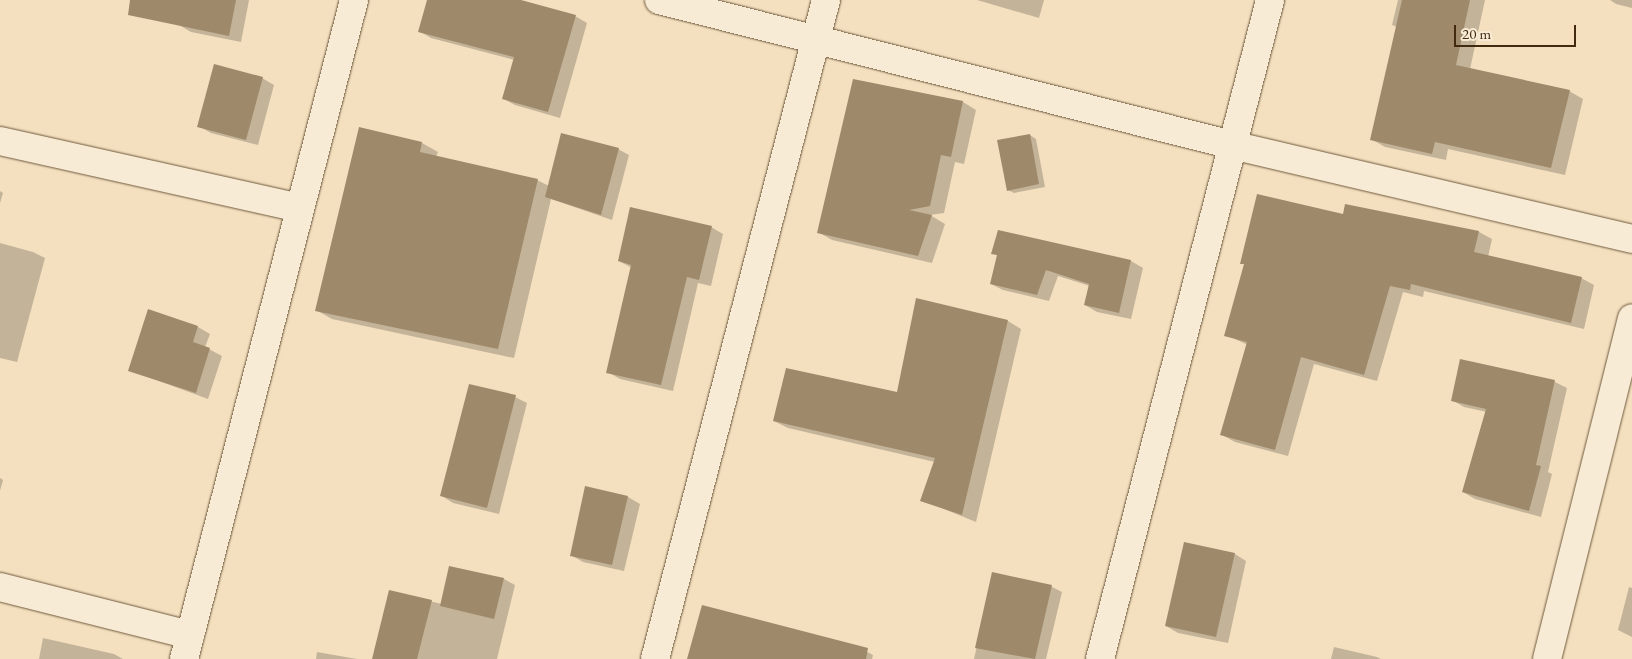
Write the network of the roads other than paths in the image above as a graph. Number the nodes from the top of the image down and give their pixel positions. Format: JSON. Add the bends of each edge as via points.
{"nodes":[{"id":1,"x":354,"y":0,"type":"edge"},
{"id":2,"x":658,"y":0,"type":"edge"},
{"id":3,"x":826,"y":0,"type":"edge"},
{"id":4,"x":1270,"y":0,"type":"edge"},
{"id":5,"x":815,"y":39,"type":"junction"},
{"id":6,"x":0,"y":141,"type":"edge"},
{"id":7,"x":1232,"y":145,"type":"junction"},
{"id":8,"x":300,"y":208,"type":"junction"},
{"id":9,"x":1632,"y":239,"type":"edge"},
{"id":10,"x":1632,"y":318,"type":"edge"},
{"id":11,"x":0,"y":587,"type":"edge"},
{"id":12,"x":187,"y":647,"type":"edge"},
{"id":13,"x":655,"y":659,"type":"edge"},
{"id":14,"x":1100,"y":659,"type":"edge"},
{"id":15,"x":1547,"y":659,"type":"edge"}],
"edges":[{"from":1,"to":8,"type":"street"},
{"from":2,"to":5,"type":"street"},
{"from":3,"to":5,"type":"street"},
{"from":4,"to":7,"type":"street"},
{"from":5,"to":7,"type":"street"},
{"from":5,"to":13,"type":"street"},
{"from":6,"to":8,"type":"street"},
{"from":7,"to":9,"type":"street"},
{"from":7,"to":14,"type":"street"},
{"from":8,"to":12,"type":"street"},
{"from":10,"to":15,"type":"street"},
{"from":11,"to":12,"type":"street"}]}
